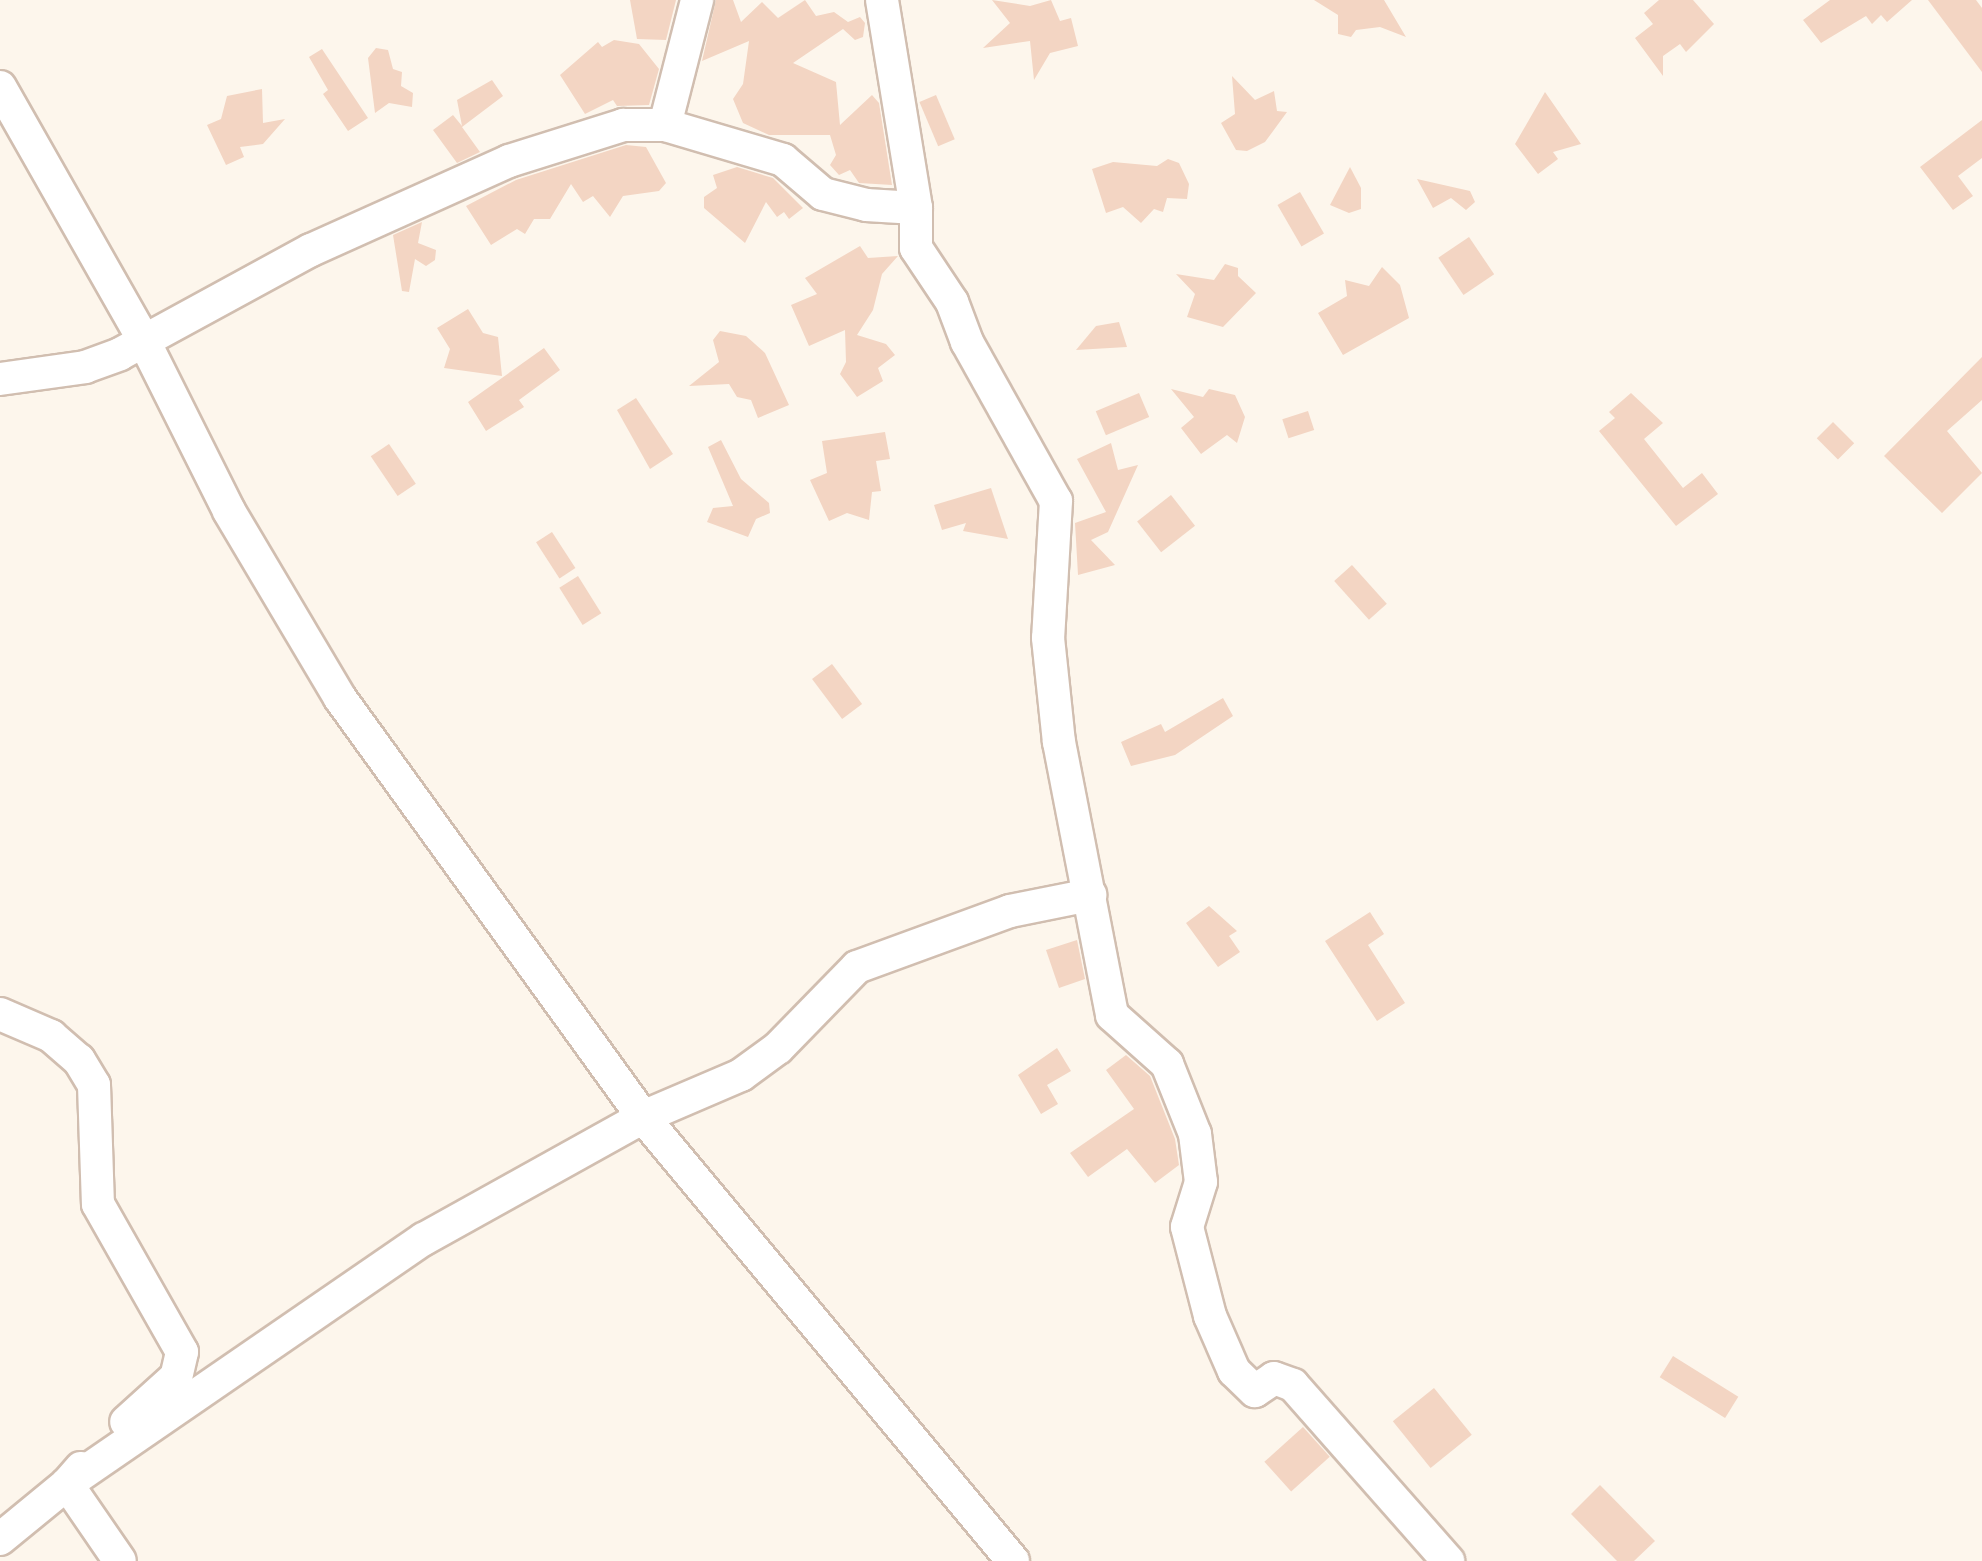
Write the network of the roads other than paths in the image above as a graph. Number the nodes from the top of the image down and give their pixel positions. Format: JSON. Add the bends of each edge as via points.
{"nodes":[{"id":1,"x":697,"y":0,"type":"edge"},
{"id":2,"x":882,"y":0,"type":"edge"},
{"id":3,"x":0,"y":86,"type":"edge"},
{"id":4,"x":664,"y":125,"type":"junction"},
{"id":5,"x":916,"y":208,"type":"junction"},
{"id":6,"x":144,"y":341,"type":"junction"},
{"id":7,"x":0,"y":379,"type":"edge"},
{"id":8,"x":1090,"y":895,"type":"junction"},
{"id":9,"x":0,"y":1014,"type":"edge"},
{"id":10,"x":643,"y":1117,"type":"junction"},
{"id":11,"x":67,"y":1484,"type":"junction"},
{"id":12,"x":0,"y":1539,"type":"edge"},
{"id":13,"x":120,"y":1561,"type":"edge"},
{"id":14,"x":1013,"y":1561,"type":"edge"},
{"id":15,"x":1448,"y":1561,"type":"edge"}],
"edges":[{"from":1,"to":4,"type":"street"},
{"from":2,"to":5,"type":"street"},
{"from":3,"to":6,"type":"street"},
{"from":4,"to":5,"type":"street","via":[[783,160],[823,194]]},
{"from":4,"to":6,"type":"street","via":[[623,125],[510,162],[311,250]]},
{"from":5,"to":8,"type":"street","via":[[916,248],[952,302],[1056,501],[1048,638],[1059,742]]},
{"from":6,"to":7,"type":"street","via":[[85,368]]},
{"from":6,"to":10,"type":"street","via":[[229,510],[340,698]]},
{"from":8,"to":10,"type":"street","via":[[1010,912],[857,968],[778,1048],[741,1075]]},
{"from":8,"to":15,"type":"street","via":[[1112,1015],[1166,1064],[1196,1134],[1201,1182],[1187,1227],[1234,1372],[1255,1391],[1274,1378],[1293,1384]]},
{"from":9,"to":11,"type":"street","via":[[51,1036],[80,1060],[94,1085],[98,1204],[182,1352],[176,1377]]},
{"from":10,"to":11,"type":"street","via":[[424,1239]]},
{"from":10,"to":14,"type":"street"},
{"from":11,"to":12,"type":"street"},
{"from":11,"to":13,"type":"street"}]}
